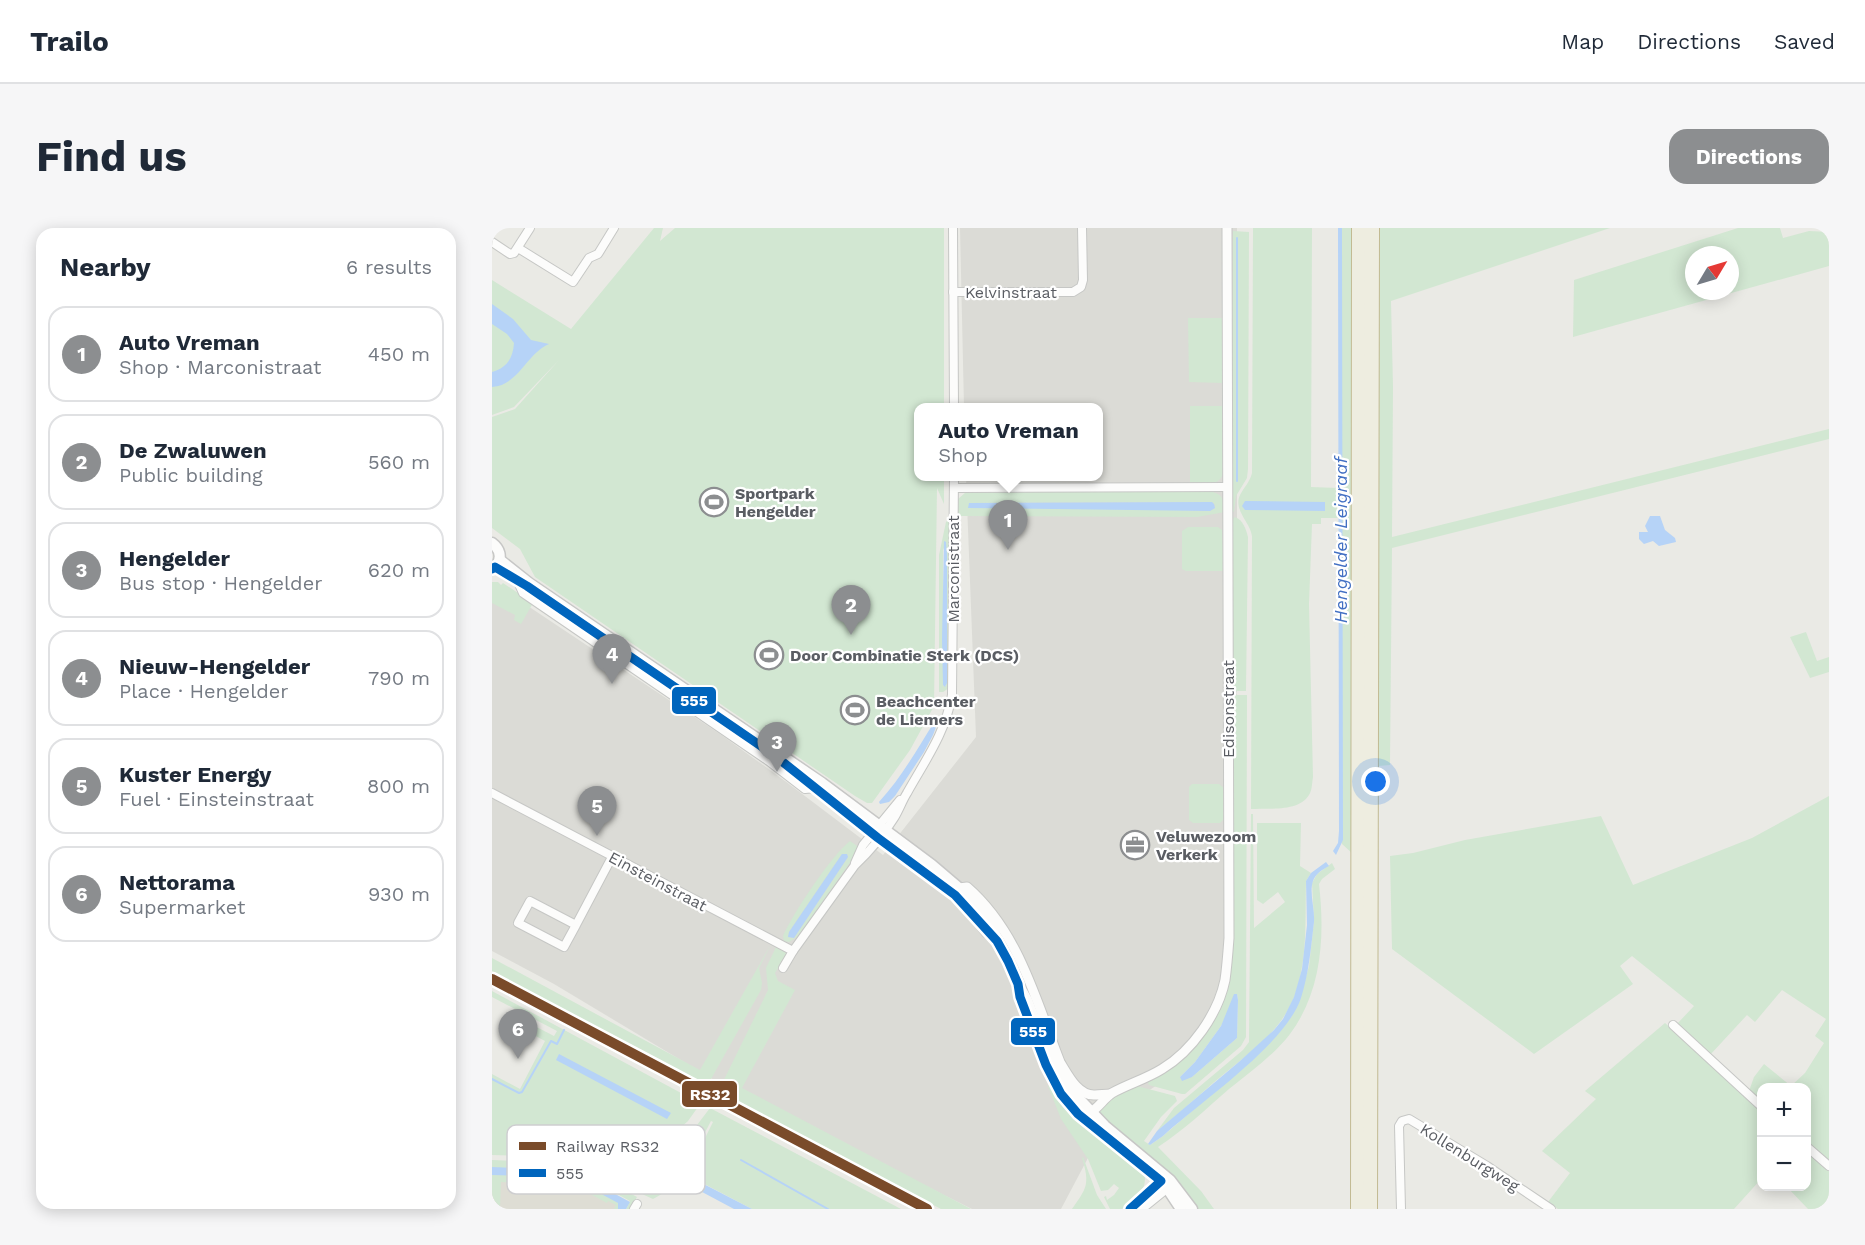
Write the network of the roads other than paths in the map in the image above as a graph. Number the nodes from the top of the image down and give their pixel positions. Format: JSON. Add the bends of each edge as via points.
{"nodes":[{"id":1,"x":530,"y":228,"type":"edge"},
{"id":2,"x":614,"y":228,"type":"edge"},
{"id":3,"x":953,"y":228,"type":"edge"},
{"id":4,"x":1082,"y":228,"type":"edge"},
{"id":5,"x":1227,"y":228,"type":"edge"},
{"id":6,"x":1359,"y":228,"type":"edge"},
{"id":7,"x":1372,"y":228,"type":"edge"},
{"id":8,"x":492,"y":242,"type":"edge"},
{"id":9,"x":518,"y":248,"type":"junction"},
{"id":10,"x":953,"y":292,"type":"junction"},
{"id":11,"x":954,"y":403,"type":"edge"},
{"id":12,"x":954,"y":481,"type":"edge"},
{"id":13,"x":954,"y":488,"type":"junction"},
{"id":14,"x":1228,"y":488,"type":"junction"},
{"id":15,"x":492,"y":543,"type":"edge"},
{"id":16,"x":496,"y":565,"type":"edge"},
{"id":17,"x":492,"y":793,"type":"edge"},
{"id":18,"x":878,"y":832,"type":"junction"},
{"id":19,"x":612,"y":857,"type":"junction"},
{"id":20,"x":959,"y":888,"type":"junction"},
{"id":21,"x":576,"y":925,"type":"junction"},
{"id":22,"x":997,"y":941,"type":"junction"},
{"id":23,"x":793,"y":951,"type":"junction"},
{"id":24,"x":783,"y":968,"type":"dead end"},
{"id":25,"x":1018,"y":984,"type":"junction"},
{"id":26,"x":1673,"y":1025,"type":"dead end"},
{"id":27,"x":1088,"y":1094,"type":"junction"},
{"id":28,"x":1110,"y":1094,"type":"junction"},
{"id":29,"x":1757,"y":1103,"type":"edge"},
{"id":30,"x":1093,"y":1111,"type":"junction"},
{"id":31,"x":1078,"y":1114,"type":"junction"},
{"id":32,"x":1811,"y":1150,"type":"edge"},
{"id":33,"x":1829,"y":1166,"type":"edge"},
{"id":34,"x":1166,"y":1183,"type":"junction"},
{"id":35,"x":1130,"y":1209,"type":"edge"},
{"id":36,"x":1141,"y":1209,"type":"edge"},
{"id":37,"x":1181,"y":1209,"type":"edge"},
{"id":38,"x":1192,"y":1209,"type":"edge"},
{"id":39,"x":1358,"y":1209,"type":"edge"},
{"id":40,"x":1370,"y":1209,"type":"edge"},
{"id":41,"x":1401,"y":1209,"type":"edge"},
{"id":42,"x":1551,"y":1209,"type":"edge"}],
"edges":[{"from":1,"to":9,"type":"street"},
{"from":2,"to":9,"type":"street","via":[[573,282]]},
{"from":3,"to":10,"type":"street"},
{"from":4,"to":10,"type":"street","name":"Kelvinstraat","via":[[1083,280],[1073,292]]},
{"from":5,"to":14,"type":"street","name":"Edisonstraat"},
{"from":6,"to":39,"type":"highway"},
{"from":7,"to":40,"type":"highway"},
{"from":8,"to":9,"type":"street","via":[[510,254]]},
{"from":10,"to":11,"type":"street"},
{"from":12,"to":13,"type":"street","name":"Marconistraat"},
{"from":13,"to":14,"type":"street"},
{"from":13,"to":18,"type":"street","name":"Marconistraat","via":[[952,695],[935,746]]},
{"from":14,"to":28,"type":"street","name":"Edisonstraat","via":[[1229,938],[1224,982],[1211,1015],[1183,1052],[1164,1068]]},
{"from":15,"to":16,"type":"main road","via":[[499,550]]},
{"from":16,"to":18,"type":"main road","via":[[774,755]]},
{"from":16,"to":18,"type":"main road","via":[[529,583],[822,783]]},
{"from":17,"to":19,"type":"street","name":"Einsteinstraat"},
{"from":18,"to":20,"type":"main road"},
{"from":18,"to":22,"type":"main road","via":[[955,895]]},
{"from":18,"to":23,"type":"street","via":[[863,845],[855,865]]},
{"from":19,"to":21,"type":"street"},
{"from":19,"to":23,"type":"street","name":"Einsteinstraat"},
{"from":20,"to":22,"type":"main road","via":[[982,913]]},
{"from":20,"to":27,"type":"street","via":[[967,887],[975,894],[1009,938],[1060,1062],[1079,1089]]},
{"from":21,"to":21,"type":"street","via":[[564,947],[518,923],[530,901]]},
{"from":22,"to":25,"type":"main road"},
{"from":23,"to":24,"type":"street"},
{"from":25,"to":30,"type":"main road","via":[[1061,1080]]},
{"from":25,"to":31,"type":"main road","via":[[1051,1077]]},
{"from":26,"to":29,"type":"street"},
{"from":27,"to":28,"type":"street"},
{"from":27,"to":30,"type":"street","via":[[1095,1104]]},
{"from":28,"to":30,"type":"street","name":"Edisonstraat"},
{"from":30,"to":31,"type":"street"},
{"from":30,"to":34,"type":"main road"},
{"from":31,"to":34,"type":"main road"},
{"from":32,"to":33,"type":"street"},
{"from":34,"to":35,"type":"street"},
{"from":34,"to":36,"type":"street"},
{"from":34,"to":37,"type":"main road"},
{"from":34,"to":38,"type":"main road"},
{"from":41,"to":42,"type":"street","name":"Kollenburgweg","via":[[1400,1126],[1409,1119]]}]}
